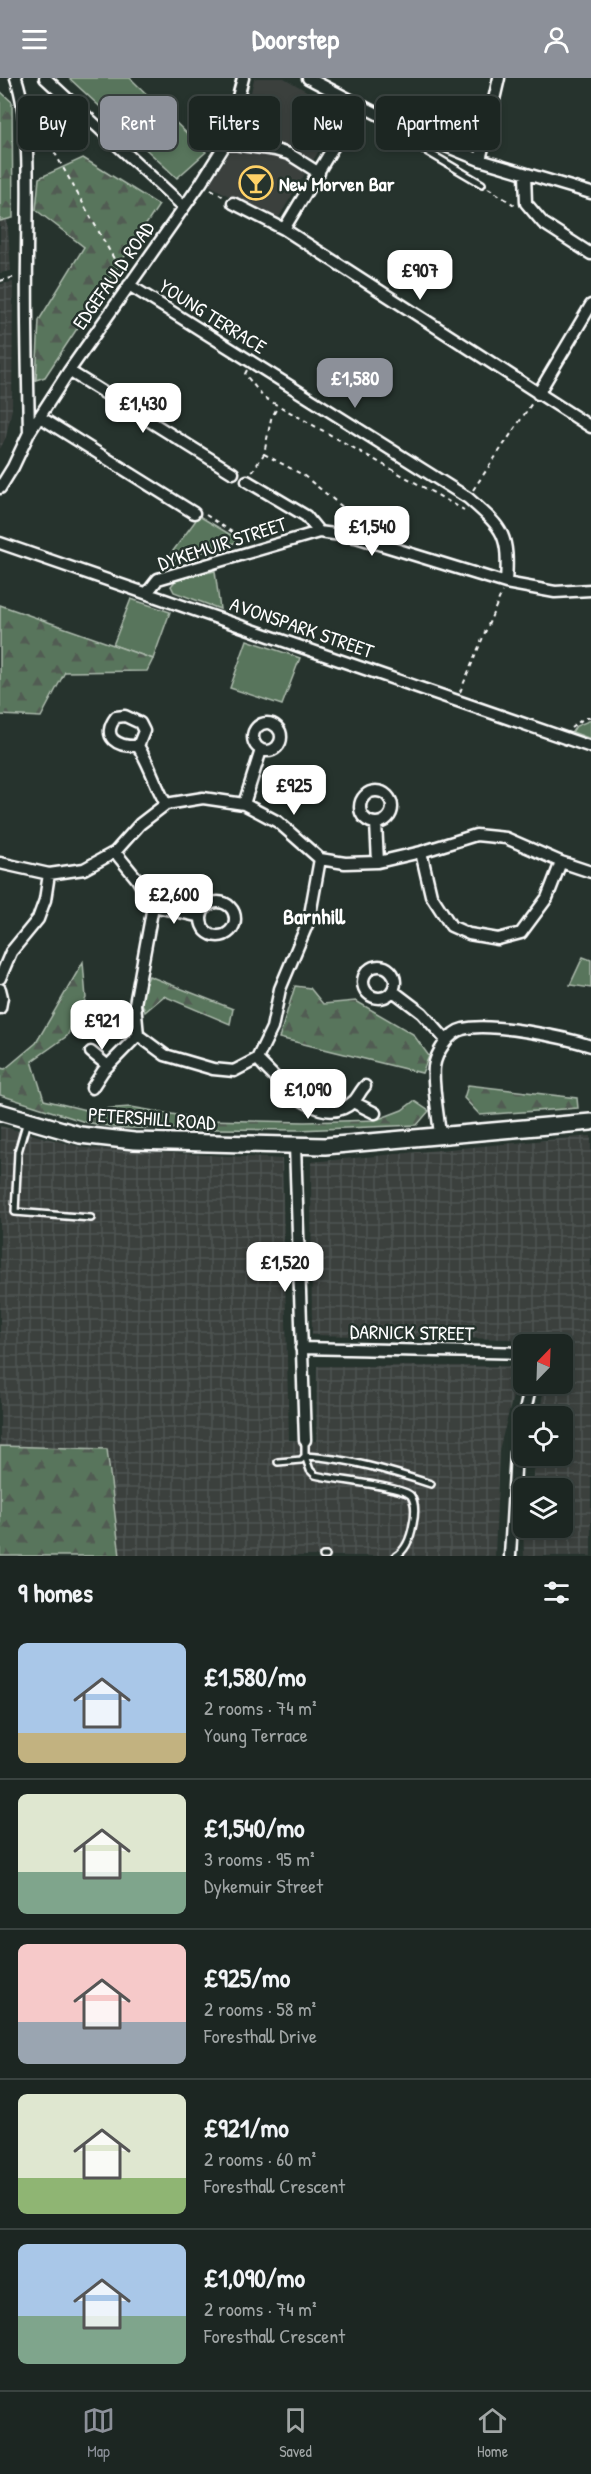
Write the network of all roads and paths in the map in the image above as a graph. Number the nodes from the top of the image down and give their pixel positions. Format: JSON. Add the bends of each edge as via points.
{"nodes":[{"id":1,"x":16,"y":78,"type":"edge"},
{"id":2,"x":45,"y":78,"type":"edge"},
{"id":3,"x":243,"y":78,"type":"edge"},
{"id":4,"x":308,"y":78,"type":"edge"},
{"id":5,"x":499,"y":78,"type":"edge"},
{"id":6,"x":238,"y":96,"type":"edge"},
{"id":7,"x":340,"y":96,"type":"edge"},
{"id":8,"x":53,"y":150,"type":"edge"},
{"id":9,"x":222,"y":150,"type":"edge"},
{"id":10,"x":275,"y":150,"type":"edge"},
{"id":11,"x":332,"y":150,"type":"edge"},
{"id":12,"x":425,"y":150,"type":"edge"},
{"id":13,"x":456,"y":150,"type":"edge"},
{"id":14,"x":480,"y":160,"type":"junction"},
{"id":15,"x":319,"y":172,"type":"junction"},
{"id":16,"x":525,"y":174,"type":"junction"},
{"id":17,"x":201,"y":183,"type":"junction"},
{"id":18,"x":482,"y":184,"type":"joint"},
{"id":19,"x":591,"y":193,"type":"edge"},
{"id":20,"x":233,"y":203,"type":"joint"},
{"id":21,"x":183,"y":206,"type":"junction"},
{"id":22,"x":517,"y":206,"type":"dead end"},
{"id":23,"x":284,"y":229,"type":"junction"},
{"id":24,"x":591,"y":254,"type":"edge"},
{"id":25,"x":26,"y":275,"type":"junction"},
{"id":26,"x":0,"y":280,"type":"edge"},
{"id":27,"x":129,"y":285,"type":"junction"},
{"id":28,"x":591,"y":305,"type":"edge"},
{"id":29,"x":253,"y":361,"type":"junction"},
{"id":30,"x":69,"y":371,"type":"junction"},
{"id":31,"x":538,"y":394,"type":"junction"},
{"id":32,"x":278,"y":406,"type":"junction"},
{"id":33,"x":40,"y":417,"type":"junction"},
{"id":34,"x":591,"y":427,"type":"edge"},
{"id":35,"x":29,"y":433,"type":"junction"},
{"id":36,"x":264,"y":454,"type":"junction"},
{"id":37,"x":233,"y":473,"type":"dead end"},
{"id":38,"x":247,"y":481,"type":"joint"},
{"id":39,"x":0,"y":488,"type":"edge"},
{"id":40,"x":468,"y":498,"type":"junction"},
{"id":41,"x":194,"y":513,"type":"joint"},
{"id":42,"x":488,"y":516,"type":"junction"},
{"id":43,"x":319,"y":532,"type":"junction"},
{"id":44,"x":386,"y":536,"type":"dead end"},
{"id":45,"x":0,"y":543,"type":"edge"},
{"id":46,"x":255,"y":549,"type":"junction"},
{"id":47,"x":506,"y":583,"type":"junction"},
{"id":48,"x":591,"y":590,"type":"edge"},
{"id":49,"x":147,"y":592,"type":"junction"},
{"id":50,"x":456,"y":700,"type":"junction"},
{"id":51,"x":591,"y":717,"type":"edge"},
{"id":52,"x":572,"y":725,"type":"dead end"},
{"id":53,"x":138,"y":746,"type":"dead end"},
{"id":54,"x":591,"y":747,"type":"edge"},
{"id":55,"x":261,"y":750,"type":"dead end"},
{"id":56,"x":166,"y":804,"type":"junction"},
{"id":57,"x":244,"y":804,"type":"junction"},
{"id":58,"x":376,"y":823,"type":"dead end"},
{"id":59,"x":116,"y":852,"type":"junction"},
{"id":60,"x":421,"y":852,"type":"junction"},
{"id":61,"x":320,"y":859,"type":"junction"},
{"id":62,"x":561,"y":861,"type":"junction"},
{"id":63,"x":378,"y":862,"type":"junction"},
{"id":64,"x":0,"y":863,"type":"edge"},
{"id":65,"x":591,"y":872,"type":"edge"},
{"id":66,"x":49,"y":873,"type":"junction"},
{"id":67,"x":153,"y":906,"type":"junction"},
{"id":68,"x":201,"y":916,"type":"dead end"},
{"id":69,"x":0,"y":978,"type":"edge"},
{"id":70,"x":0,"y":989,"type":"edge"},
{"id":71,"x":393,"y":991,"type":"dead end"},
{"id":72,"x":0,"y":1008,"type":"edge"},
{"id":73,"x":138,"y":1035,"type":"junction"},
{"id":74,"x":446,"y":1040,"type":"junction"},
{"id":75,"x":591,"y":1046,"type":"edge"},
{"id":76,"x":91,"y":1052,"type":"dead end"},
{"id":77,"x":257,"y":1059,"type":"junction"},
{"id":78,"x":108,"y":1066,"type":"junction"},
{"id":79,"x":365,"y":1086,"type":"dead end"},
{"id":80,"x":92,"y":1088,"type":"dead end"},
{"id":81,"x":353,"y":1102,"type":"junction"},
{"id":82,"x":0,"y":1112,"type":"edge"},
{"id":83,"x":375,"y":1113,"type":"dead end"},
{"id":84,"x":27,"y":1120,"type":"junction"},
{"id":85,"x":591,"y":1122,"type":"edge"},
{"id":86,"x":440,"y":1137,"type":"junction"},
{"id":87,"x":295,"y":1145,"type":"junction"},
{"id":88,"x":91,"y":1218,"type":"dead end"},
{"id":89,"x":300,"y":1348,"type":"junction"},
{"id":90,"x":513,"y":1353,"type":"edge"},
{"id":91,"x":304,"y":1440,"type":"joint"},
{"id":92,"x":305,"y":1456,"type":"junction"},
{"id":93,"x":278,"y":1462,"type":"dead end"},
{"id":94,"x":515,"y":1466,"type":"edge"},
{"id":95,"x":431,"y":1484,"type":"dead end"},
{"id":96,"x":396,"y":1556,"type":"edge"},
{"id":97,"x":510,"y":1556,"type":"edge"}],
"edges":[{"from":1,"to":25,"type":"street","via":[[24,130]]},
{"from":2,"to":21,"type":"street"},
{"from":3,"to":6,"type":"street","name":"EDGEFAULD ROAD"},
{"from":4,"to":7,"type":"street"},
{"from":5,"to":14,"type":"street"},
{"from":8,"to":27,"type":"path"},
{"from":9,"to":17,"type":"street","name":"EDGEFAULD ROAD"},
{"from":10,"to":15,"type":"street"},
{"from":11,"to":15,"type":"street"},
{"from":12,"to":18,"type":"lane"},
{"from":13,"to":14,"type":"street"},
{"from":14,"to":16,"type":"street"},
{"from":15,"to":23,"type":"street"},
{"from":16,"to":19,"type":"street"},
{"from":16,"to":24,"type":"street","via":[[526,203],[543,223]]},
{"from":17,"to":20,"type":"path"},
{"from":17,"to":21,"type":"street","name":"EDGEFAULD ROAD"},
{"from":18,"to":22,"type":"path"},
{"from":20,"to":23,"type":"street"},
{"from":21,"to":27,"type":"street","name":"EDGEFAULD ROAD"},
{"from":23,"to":31,"type":"street"},
{"from":25,"to":26,"type":"path"},
{"from":25,"to":35,"type":"street"},
{"from":27,"to":29,"type":"street","name":"YOUNG TERRACE"},
{"from":27,"to":30,"type":"street","name":"EDGEFAULD ROAD"},
{"from":28,"to":31,"type":"street"},
{"from":29,"to":32,"type":"path","via":[[245,374],[263,397]]},
{"from":29,"to":40,"type":"street","name":"YOUNG TERRACE"},
{"from":30,"to":33,"type":"street","name":"EDGEFAULD ROAD"},
{"from":30,"to":37,"type":"street"},
{"from":31,"to":34,"type":"street"},
{"from":31,"to":40,"type":"path"},
{"from":32,"to":36,"type":"path","via":[[271,418]]},
{"from":32,"to":42,"type":"path","via":[[483,521]]},
{"from":33,"to":35,"type":"street","name":"EDGEFAULD ROAD"},
{"from":33,"to":41,"type":"street"},
{"from":35,"to":39,"type":"street","name":"EDGEFAULD ROAD"},
{"from":36,"to":38,"type":"path"},
{"from":36,"to":44,"type":"path","via":[[303,475],[355,517]]},
{"from":38,"to":43,"type":"street","via":[[306,516]]},
{"from":40,"to":42,"type":"street","name":"YOUNG TERRACE"},
{"from":41,"to":46,"type":"path","via":[[198,511]]},
{"from":42,"to":47,"type":"street","name":"YOUNG TERRACE","via":[[498,525],[508,552]]},
{"from":43,"to":46,"type":"street","name":"DYKEMUIR STREET"},
{"from":43,"to":47,"type":"street","name":"DYKEMUIR STREET","via":[[356,537]]},
{"from":45,"to":49,"type":"street","name":"AVONSPARK STREET"},
{"from":46,"to":49,"type":"street","name":"DYKEMUIR STREET","via":[[158,579]]},
{"from":47,"to":48,"type":"street","name":"DYKEMUIR STREET","via":[[555,592]]},
{"from":47,"to":50,"type":"path"},
{"from":49,"to":50,"type":"street","name":"AVONSPARK STREET"},
{"from":50,"to":54,"type":"street","name":"AVONSPARK STREET"},
{"from":51,"to":52,"type":"path"},
{"from":53,"to":56,"type":"street"},
{"from":55,"to":57,"type":"street"},
{"from":56,"to":57,"type":"street","via":[[203,798]]},
{"from":56,"to":59,"type":"street","via":[[140,824]]},
{"from":57,"to":61,"type":"street","via":[[278,822]]},
{"from":58,"to":63,"type":"street"},
{"from":59,"to":66,"type":"street","via":[[84,869]]},
{"from":59,"to":67,"type":"street"},
{"from":60,"to":62,"type":"street","via":[[476,835],[506,838]]},
{"from":60,"to":62,"type":"street","via":[[430,895],[451,926],[498,939],[521,933],[547,898]]},
{"from":60,"to":63,"type":"street"},
{"from":61,"to":63,"type":"street"},
{"from":61,"to":77,"type":"street","via":[[309,920],[280,989],[272,1028]]},
{"from":62,"to":65,"type":"street"},
{"from":64,"to":66,"type":"street"},
{"from":66,"to":69,"type":"street","via":[[38,919],[11,952]]},
{"from":67,"to":68,"type":"street"},
{"from":67,"to":73,"type":"street","via":[[135,1004]]},
{"from":70,"to":72,"type":"street"},
{"from":71,"to":74,"type":"street","via":[[422,1013]]},
{"from":73,"to":77,"type":"street","via":[[165,1055],[213,1069],[234,1071]]},
{"from":73,"to":78,"type":"street"},
{"from":74,"to":75,"type":"street","via":[[463,1029],[490,1028],[564,1037]]},
{"from":74,"to":86,"type":"street","via":[[434,1067]]},
{"from":76,"to":78,"type":"street"},
{"from":77,"to":81,"type":"street","via":[[309,1106],[333,1111]]},
{"from":78,"to":80,"type":"street"},
{"from":79,"to":81,"type":"street"},
{"from":81,"to":83,"type":"street"},
{"from":82,"to":84,"type":"street","name":"PETERSHILL ROAD"},
{"from":84,"to":87,"type":"street","name":"PETERSHILL ROAD","via":[[80,1135],[134,1141]]},
{"from":84,"to":88,"type":"lane","via":[[18,1152],[15,1212]]},
{"from":85,"to":86,"type":"street","name":"PETERSHILL ROAD"},
{"from":86,"to":87,"type":"street","name":"PETERSHILL ROAD"},
{"from":87,"to":89,"type":"street"},
{"from":89,"to":90,"type":"street","name":"DARNICK STREET"},
{"from":89,"to":91,"type":"street"},
{"from":91,"to":92,"type":"lane"},
{"from":92,"to":93,"type":"lane","via":[[301,1460]]},
{"from":92,"to":95,"type":"lane","via":[[321,1456]]},
{"from":92,"to":96,"type":"lane","via":[[315,1475],[395,1488],[411,1496],[415,1506],[413,1524],[403,1552]]},
{"from":94,"to":97,"type":"street"}]}
